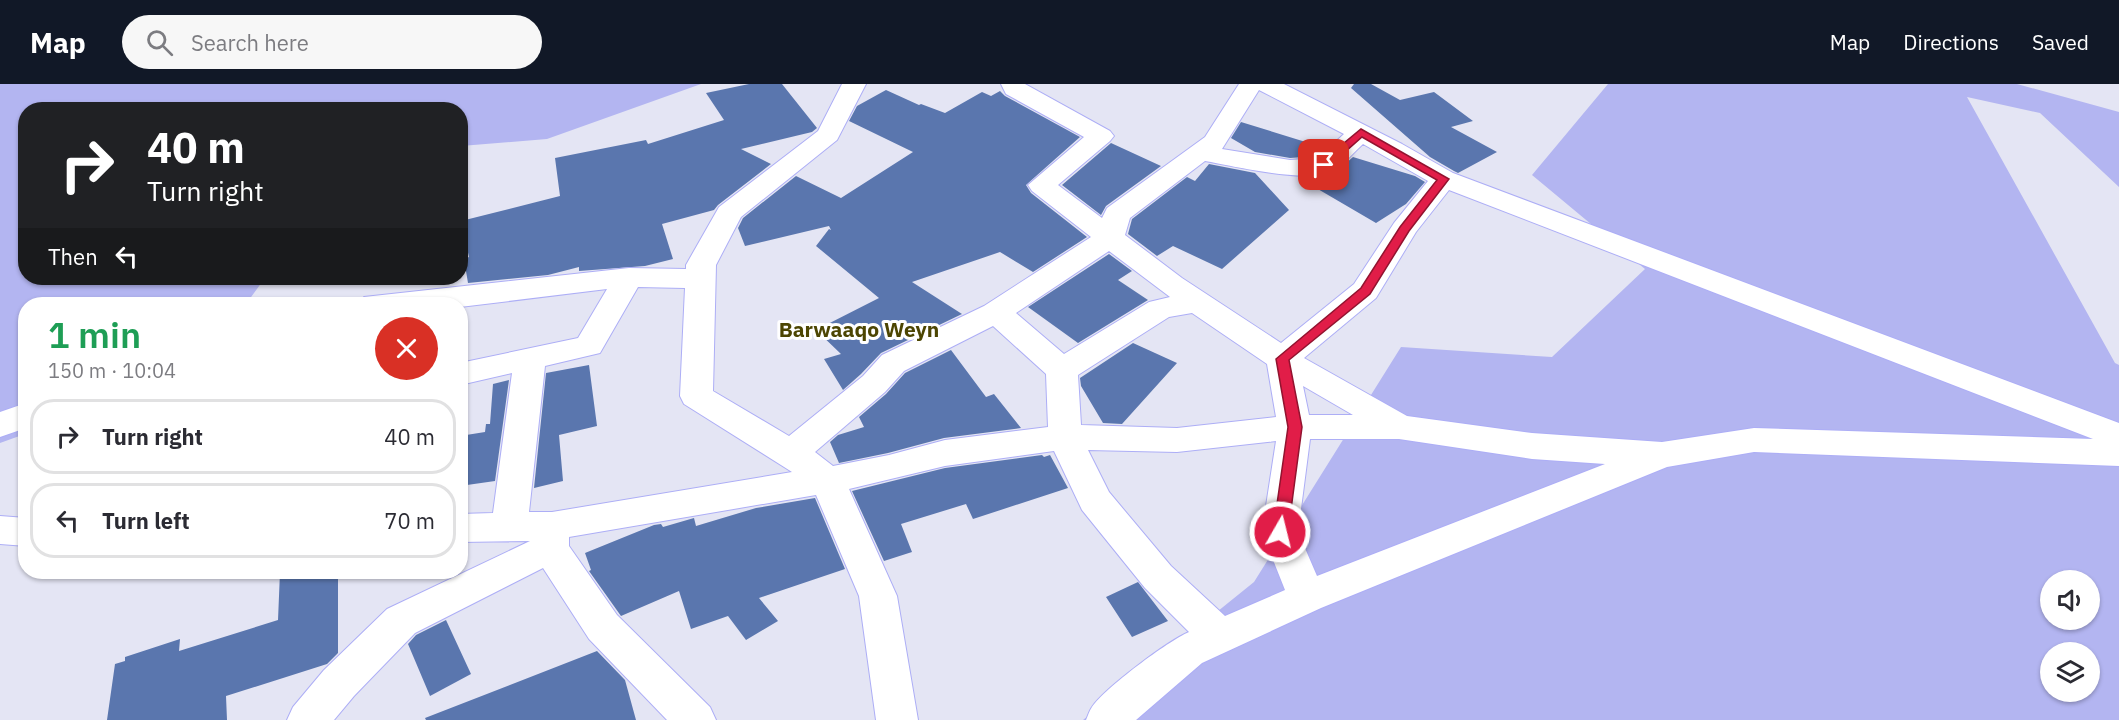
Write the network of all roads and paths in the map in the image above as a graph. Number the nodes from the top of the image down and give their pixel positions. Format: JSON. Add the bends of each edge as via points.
{"nodes":[{"id":1,"x":854,"y":84,"type":"edge"},
{"id":2,"x":1013,"y":84,"type":"edge"},
{"id":3,"x":1251,"y":84,"type":"edge"},
{"id":4,"x":1265,"y":84,"type":"edge"},
{"id":5,"x":1361,"y":132,"type":"junction"},
{"id":6,"x":1201,"y":153,"type":"junction"},
{"id":7,"x":1444,"y":179,"type":"junction"},
{"id":8,"x":1110,"y":237,"type":"junction"},
{"id":9,"x":629,"y":278,"type":"junction"},
{"id":10,"x":701,"y":279,"type":"junction"},
{"id":11,"x":468,"y":298,"type":"edge"},
{"id":12,"x":1198,"y":302,"type":"junction"},
{"id":13,"x":995,"y":313,"type":"junction"},
{"id":14,"x":530,"y":358,"type":"junction"},
{"id":15,"x":1282,"y":359,"type":"junction"},
{"id":16,"x":1062,"y":370,"type":"junction"},
{"id":17,"x":468,"y":372,"type":"edge"},
{"id":18,"x":18,"y":418,"type":"edge"},
{"id":19,"x":0,"y":425,"type":"edge"},
{"id":20,"x":1295,"y":427,"type":"junction"},
{"id":21,"x":1399,"y":427,"type":"junction"},
{"id":22,"x":2119,"y":436,"type":"edge"},
{"id":23,"x":1065,"y":437,"type":"junction"},
{"id":24,"x":791,"y":453,"type":"junction"},
{"id":25,"x":2119,"y":453,"type":"edge"},
{"id":26,"x":1662,"y":455,"type":"junction"},
{"id":27,"x":827,"y":480,"type":"junction"},
{"id":28,"x":509,"y":526,"type":"junction"},
{"id":29,"x":468,"y":528,"type":"edge"},
{"id":30,"x":0,"y":530,"type":"edge"},
{"id":31,"x":18,"y":531,"type":"edge"},
{"id":32,"x":551,"y":537,"type":"junction"},
{"id":33,"x":1307,"y":597,"type":"junction"},
{"id":34,"x":1220,"y":636,"type":"junction"},
{"id":35,"x":308,"y":720,"type":"edge"},
{"id":36,"x":695,"y":720,"type":"edge"},
{"id":37,"x":897,"y":720,"type":"edge"},
{"id":38,"x":1107,"y":720,"type":"edge"}],
"edges":[{"from":1,"to":10,"type":"street","via":[[828,135],[729,213],[701,265]]},
{"from":2,"to":8,"type":"street","via":[[1015,89],[1101,136],[1041,184]]},
{"from":3,"to":6,"type":"street","via":[[1215,142]]},
{"from":4,"to":5,"type":"street"},
{"from":5,"to":6,"type":"street","via":[[1324,165],[1290,168]]},
{"from":5,"to":7,"type":"street"},
{"from":6,"to":8,"type":"street","via":[[1117,214]]},
{"from":7,"to":15,"type":"street","via":[[1404,229],[1365,291]]},
{"from":7,"to":22,"type":"street"},
{"from":8,"to":12,"type":"street"},
{"from":8,"to":13,"type":"street"},
{"from":9,"to":10,"type":"street"},
{"from":9,"to":11,"type":"street"},
{"from":9,"to":14,"type":"street","via":[[590,346]]},
{"from":10,"to":24,"type":"street","via":[[696,396]]},
{"from":12,"to":15,"type":"street"},
{"from":12,"to":16,"type":"street","via":[[1160,309]]},
{"from":13,"to":16,"type":"street"},
{"from":13,"to":24,"type":"street","via":[[893,363],[874,384]]},
{"from":14,"to":17,"type":"street"},
{"from":14,"to":28,"type":"street"},
{"from":15,"to":20,"type":"street"},
{"from":15,"to":21,"type":"street"},
{"from":16,"to":23,"type":"street"},
{"from":18,"to":19,"type":"street"},
{"from":20,"to":21,"type":"street"},
{"from":20,"to":23,"type":"street","via":[[1177,440]]},
{"from":20,"to":33,"type":"street","via":[[1280,532]]},
{"from":21,"to":26,"type":"street","via":[[1532,446]]},
{"from":23,"to":27,"type":"street","via":[[945,453]]},
{"from":23,"to":34,"type":"street","via":[[1095,500],[1158,577]]},
{"from":24,"to":27,"type":"street"},
{"from":25,"to":26,"type":"street","via":[[1754,440]]},
{"from":26,"to":33,"type":"street"},
{"from":27,"to":32,"type":"street"},
{"from":27,"to":37,"type":"street","via":[[878,596]]},
{"from":28,"to":29,"type":"street"},
{"from":28,"to":32,"type":"street"},
{"from":30,"to":31,"type":"street"},
{"from":32,"to":35,"type":"street","via":[[401,621]]},
{"from":32,"to":36,"type":"street","via":[[603,627]]},
{"from":33,"to":34,"type":"street"},
{"from":34,"to":38,"type":"street","via":[[1188,651]]}]}
